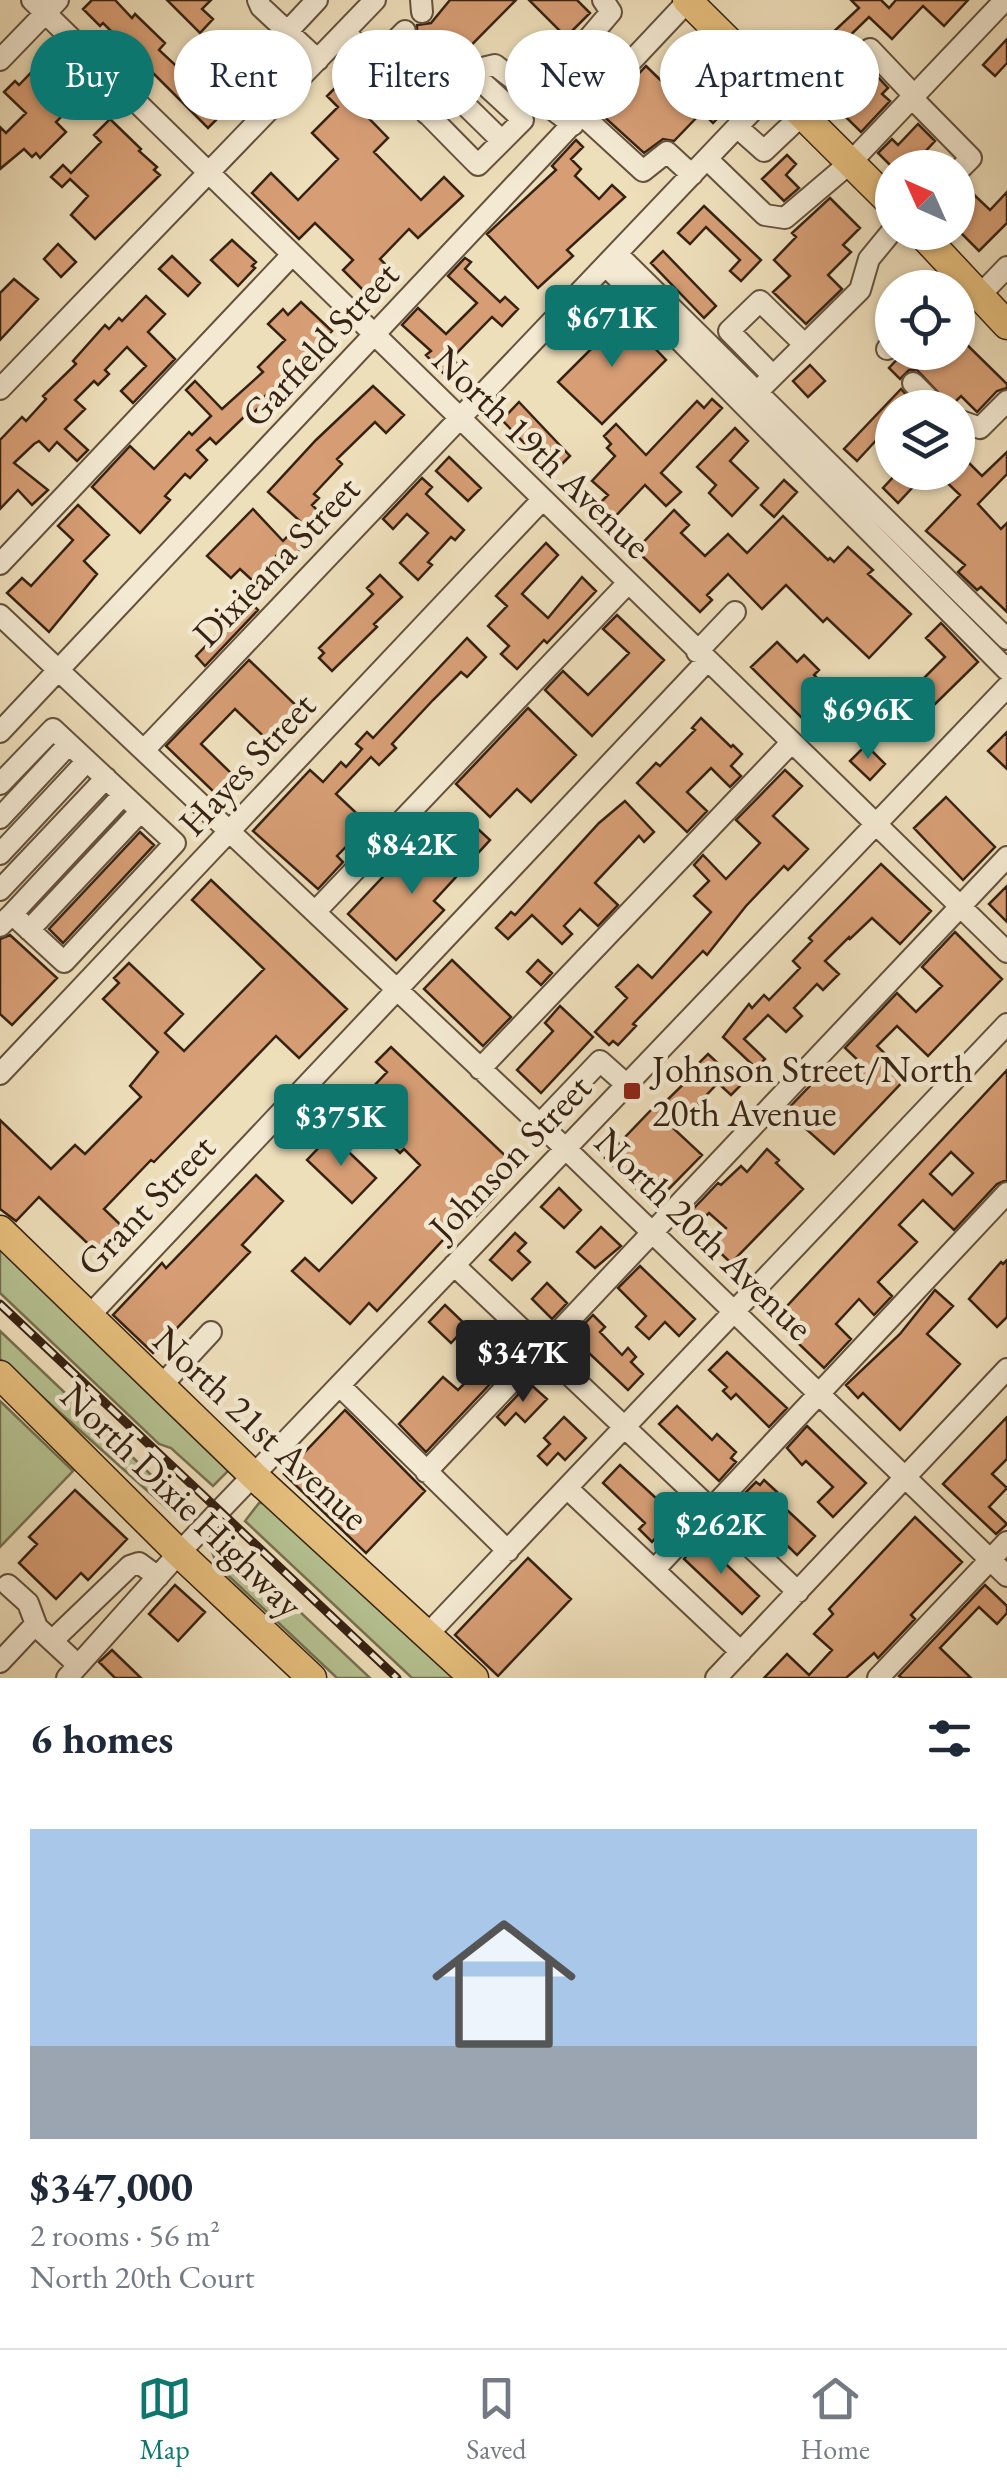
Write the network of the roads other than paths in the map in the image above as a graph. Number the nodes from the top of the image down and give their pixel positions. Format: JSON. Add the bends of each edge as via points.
{"nodes":[{"id":1,"x":258,"y":0,"type":"edge"},
{"id":2,"x":317,"y":0,"type":"edge"},
{"id":3,"x":375,"y":0,"type":"edge"},
{"id":4,"x":604,"y":0,"type":"edge"},
{"id":5,"x":695,"y":3,"type":"edge"},
{"id":6,"x":1003,"y":3,"type":"edge"},
{"id":7,"x":45,"y":4,"type":"edge"},
{"id":8,"x":285,"y":30,"type":"edge"},
{"id":9,"x":289,"y":30,"type":"edge"},
{"id":10,"x":346,"y":30,"type":"edge"},
{"id":11,"x":596,"y":30,"type":"edge"},
{"id":12,"x":720,"y":30,"type":"edge"},
{"id":13,"x":332,"y":45,"type":"edge"},
{"id":14,"x":312,"y":55,"type":"edge"},
{"id":15,"x":640,"y":58,"type":"edge"},
{"id":16,"x":879,"y":58,"type":"edge"},
{"id":17,"x":0,"y":60,"type":"edge"},
{"id":18,"x":318,"y":60,"type":"junction"},
{"id":19,"x":485,"y":85,"type":"edge"},
{"id":20,"x":912,"y":98,"type":"junction"},
{"id":21,"x":432,"y":120,"type":"edge"},
{"id":22,"x":481,"y":120,"type":"edge"},
{"id":23,"x":577,"y":120,"type":"edge"},
{"id":24,"x":591,"y":120,"type":"edge"},
{"id":25,"x":743,"y":120,"type":"edge"},
{"id":26,"x":797,"y":120,"type":"edge"},
{"id":27,"x":807,"y":120,"type":"edge"},
{"id":28,"x":736,"y":127,"type":"junction"},
{"id":29,"x":502,"y":141,"type":"junction"},
{"id":30,"x":963,"y":150,"type":"edge"},
{"id":31,"x":707,"y":158,"type":"junction"},
{"id":32,"x":851,"y":162,"type":"junction"},
{"id":33,"x":208,"y":174,"type":"junction"},
{"id":34,"x":692,"y":175,"type":"junction"},
{"id":35,"x":875,"y":187,"type":"edge"},
{"id":36,"x":877,"y":250,"type":"edge"},
{"id":37,"x":934,"y":250,"type":"edge"},
{"id":38,"x":292,"y":256,"type":"junction"},
{"id":39,"x":612,"y":260,"type":"junction"},
{"id":40,"x":1007,"y":267,"type":"edge"},
{"id":41,"x":950,"y":270,"type":"edge"},
{"id":42,"x":975,"y":282,"type":"edge"},
{"id":43,"x":975,"y":297,"type":"edge"},
{"id":44,"x":1007,"y":325,"type":"edge"},
{"id":45,"x":374,"y":338,"type":"junction"},
{"id":46,"x":804,"y":344,"type":"junction"},
{"id":47,"x":913,"y":383,"type":"dead end"},
{"id":48,"x":0,"y":389,"type":"edge"},
{"id":49,"x":758,"y":390,"type":"junction"},
{"id":50,"x":920,"y":390,"type":"edge"},
{"id":51,"x":1007,"y":401,"type":"edge"},
{"id":52,"x":459,"y":420,"type":"junction"},
{"id":53,"x":975,"y":426,"type":"edge"},
{"id":54,"x":542,"y":500,"type":"junction"},
{"id":55,"x":0,"y":564,"type":"edge"},
{"id":56,"x":627,"y":584,"type":"junction"},
{"id":57,"x":735,"y":612,"type":"dead end"},
{"id":58,"x":0,"y":616,"type":"edge"},
{"id":59,"x":1007,"y":640,"type":"edge"},
{"id":60,"x":702,"y":656,"type":"junction"},
{"id":61,"x":1007,"y":670,"type":"edge"},
{"id":62,"x":59,"y":671,"type":"junction"},
{"id":63,"x":1007,"y":687,"type":"edge"},
{"id":64,"x":0,"y":732,"type":"edge"},
{"id":65,"x":791,"y":743,"type":"junction"},
{"id":66,"x":69,"y":744,"type":"junction"},
{"id":67,"x":144,"y":750,"type":"junction"},
{"id":68,"x":88,"y":761,"type":"junction"},
{"id":69,"x":106,"y":778,"type":"junction"},
{"id":70,"x":0,"y":784,"type":"edge"},
{"id":71,"x":123,"y":795,"type":"junction"},
{"id":72,"x":141,"y":811,"type":"junction"},
{"id":73,"x":0,"y":818,"type":"edge"},
{"id":74,"x":874,"y":823,"type":"junction"},
{"id":75,"x":231,"y":832,"type":"junction"},
{"id":76,"x":0,"y":854,"type":"edge"},
{"id":77,"x":1007,"y":857,"type":"edge"},
{"id":78,"x":0,"y":890,"type":"edge"},
{"id":79,"x":960,"y":906,"type":"junction"},
{"id":80,"x":315,"y":912,"type":"junction"},
{"id":81,"x":6,"y":920,"type":"edge"},
{"id":82,"x":29,"y":930,"type":"junction"},
{"id":83,"x":1007,"y":952,"type":"edge"},
{"id":84,"x":397,"y":992,"type":"junction"},
{"id":85,"x":1007,"y":1024,"type":"edge"},
{"id":86,"x":480,"y":1069,"type":"junction"},
{"id":87,"x":0,"y":1074,"type":"edge"},
{"id":88,"x":627,"y":1085,"type":"junction"},
{"id":89,"x":565,"y":1098,"type":"junction"},
{"id":90,"x":592,"y":1122,"type":"junction"},
{"id":91,"x":540,"y":1124,"type":"junction"},
{"id":92,"x":566,"y":1149,"type":"junction"},
{"id":93,"x":1007,"y":1193,"type":"edge"},
{"id":94,"x":0,"y":1230,"type":"edge"},
{"id":95,"x":653,"y":1233,"type":"junction"},
{"id":96,"x":454,"y":1266,"type":"junction"},
{"id":97,"x":734,"y":1312,"type":"junction"},
{"id":98,"x":89,"y":1316,"type":"junction"},
{"id":99,"x":212,"y":1332,"type":"dead end"},
{"id":100,"x":542,"y":1350,"type":"junction"},
{"id":101,"x":1007,"y":1369,"type":"edge"},
{"id":102,"x":0,"y":1375,"type":"edge"},
{"id":103,"x":160,"y":1386,"type":"junction"},
{"id":104,"x":340,"y":1386,"type":"junction"},
{"id":105,"x":820,"y":1395,"type":"junction"},
{"id":106,"x":625,"y":1430,"type":"junction"},
{"id":107,"x":426,"y":1472,"type":"junction"},
{"id":108,"x":255,"y":1477,"type":"junction"},
{"id":109,"x":905,"y":1477,"type":"junction"},
{"id":110,"x":568,"y":1489,"type":"junction"},
{"id":111,"x":711,"y":1511,"type":"junction"},
{"id":112,"x":1007,"y":1542,"type":"edge"},
{"id":113,"x":508,"y":1552,"type":"junction"},
{"id":114,"x":179,"y":1553,"type":"junction"},
{"id":115,"x":990,"y":1559,"type":"junction"},
{"id":116,"x":654,"y":1570,"type":"junction"},
{"id":117,"x":1007,"y":1576,"type":"edge"},
{"id":118,"x":158,"y":1577,"type":"junction"},
{"id":119,"x":8,"y":1585,"type":"dead end"},
{"id":120,"x":798,"y":1592,"type":"junction"},
{"id":121,"x":45,"y":1634,"type":"junction"},
{"id":122,"x":428,"y":1634,"type":"junction"},
{"id":123,"x":741,"y":1652,"type":"junction"},
{"id":124,"x":0,"y":1662,"type":"edge"},
{"id":125,"x":72,"y":1671,"type":"edge"},
{"id":126,"x":312,"y":1678,"type":"edge"},
{"id":127,"x":474,"y":1678,"type":"edge"},
{"id":128,"x":716,"y":1678,"type":"edge"},
{"id":129,"x":878,"y":1678,"type":"edge"}],
"edges":[{"from":1,"to":8,"type":"street"},
{"from":2,"to":9,"type":"street"},
{"from":3,"to":10,"type":"street"},
{"from":4,"to":11,"type":"street","via":[[611,12]]},
{"from":5,"to":12,"type":"main road"},
{"from":5,"to":15,"type":"street","name":"Garfield Street"},
{"from":6,"to":20,"type":"street"},
{"from":7,"to":17,"type":"street"},
{"from":7,"to":33,"type":"street","name":"North 19th Avenue"},
{"from":13,"to":18,"type":"street"},
{"from":14,"to":18,"type":"street"},
{"from":16,"to":20,"type":"street"},
{"from":18,"to":33,"type":"street"},
{"from":19,"to":29,"type":"street","via":[[523,120]]},
{"from":20,"to":30,"type":"street"},
{"from":20,"to":32,"type":"street"},
{"from":21,"to":29,"type":"street","via":[[478,165]]},
{"from":22,"to":29,"type":"street"},
{"from":23,"to":45,"type":"street","name":"Garfield Street"},
{"from":24,"to":34,"type":"street","via":[[643,171],[667,152]]},
{"from":25,"to":28,"type":"street","name":"Dixieana Street"},
{"from":26,"to":28,"type":"street","via":[[764,151]]},
{"from":27,"to":32,"type":"main road"},
{"from":28,"to":31,"type":"street","name":"Dixieana Street"},
{"from":31,"to":32,"type":"street","via":[[765,215],[785,218]]},
{"from":31,"to":34,"type":"street","name":"Dixieana Street"},
{"from":32,"to":35,"type":"main road"},
{"from":33,"to":38,"type":"street","name":"North 19th Avenue"},
{"from":33,"to":48,"type":"street"},
{"from":34,"to":39,"type":"street","name":"Dixieana Street"},
{"from":36,"to":46,"type":"street","via":[[860,290]]},
{"from":37,"to":41,"type":"main road"},
{"from":38,"to":45,"type":"street","name":"North 19th Avenue"},
{"from":38,"to":55,"type":"street"},
{"from":39,"to":49,"type":"street"},
{"from":39,"to":52,"type":"street","name":"Dixieana Street"},
{"from":40,"to":42,"type":"street"},
{"from":43,"to":44,"type":"main road"},
{"from":45,"to":52,"type":"street","name":"North 19th Avenue"},
{"from":45,"to":62,"type":"street","name":"Garfield Street"},
{"from":46,"to":49,"type":"street"},
{"from":46,"to":49,"type":"street","via":[[760,301],[728,331]]},
{"from":47,"to":50,"type":"street"},
{"from":49,"to":59,"type":"street"},
{"from":49,"to":61,"type":"street"},
{"from":51,"to":53,"type":"street"},
{"from":52,"to":54,"type":"street","name":"North 19th Avenue"},
{"from":52,"to":67,"type":"street","name":"Dixieana Street"},
{"from":54,"to":56,"type":"street","name":"North 19th Avenue"},
{"from":54,"to":75,"type":"street","name":"Hayes Street"},
{"from":56,"to":60,"type":"street","name":"North 19th Avenue"},
{"from":56,"to":80,"type":"street"},
{"from":57,"to":60,"type":"street","name":"Grant Street"},
{"from":58,"to":62,"type":"street","name":"North 20th Avenue"},
{"from":60,"to":65,"type":"street","name":"North 19th Avenue"},
{"from":60,"to":84,"type":"street","name":"Grant Street"},
{"from":62,"to":64,"type":"street","name":"Garfield Street"},
{"from":62,"to":67,"type":"street","name":"North 20th Avenue"},
{"from":63,"to":74,"type":"street","name":"Johnson Street"},
{"from":65,"to":74,"type":"street","name":"North 19th Avenue"},
{"from":65,"to":86,"type":"street"},
{"from":66,"to":68,"type":"street"},
{"from":66,"to":70,"type":"street","via":[[53,729]]},
{"from":66,"to":73,"type":"street"},
{"from":67,"to":75,"type":"street","name":"North 20th Avenue"},
{"from":68,"to":69,"type":"street"},
{"from":68,"to":76,"type":"street"},
{"from":69,"to":71,"type":"street"},
{"from":69,"to":78,"type":"street"},
{"from":71,"to":72,"type":"street"},
{"from":71,"to":81,"type":"street"},
{"from":72,"to":82,"type":"street"},
{"from":72,"to":82,"type":"street","via":[[175,843],[64,962]]},
{"from":74,"to":79,"type":"street","name":"North 19th Avenue"},
{"from":74,"to":88,"type":"street","name":"Johnson Street"},
{"from":75,"to":80,"type":"street","name":"North 20th Avenue"},
{"from":75,"to":87,"type":"street","name":"Hayes Street"},
{"from":77,"to":79,"type":"street"},
{"from":79,"to":83,"type":"street","name":"North 19th Avenue"},
{"from":79,"to":95,"type":"street"},
{"from":80,"to":84,"type":"street","name":"North 20th Avenue"},
{"from":81,"to":82,"type":"street"},
{"from":84,"to":86,"type":"street","name":"North 20th Avenue"},
{"from":84,"to":98,"type":"street","name":"Grant Street"},
{"from":85,"to":97,"type":"street"},
{"from":86,"to":91,"type":"street","name":"North 20th Avenue"},
{"from":88,"to":89,"type":"street","via":[[600,1061]]},
{"from":88,"to":90,"type":"street","name":"Johnson Street"},
{"from":89,"to":90,"type":"street"},
{"from":89,"to":91,"type":"street"},
{"from":90,"to":92,"type":"street","name":"Johnson Street"},
{"from":91,"to":92,"type":"street","name":"North 20th Avenue"},
{"from":92,"to":95,"type":"street","name":"North 20th Avenue"},
{"from":92,"to":96,"type":"street","name":"Johnson Street"},
{"from":93,"to":105,"type":"street"},
{"from":94,"to":98,"type":"main road","name":"North 21st Avenue"},
{"from":95,"to":97,"type":"street","name":"North 20th Avenue"},
{"from":95,"to":100,"type":"street"},
{"from":96,"to":100,"type":"street"},
{"from":96,"to":104,"type":"street","name":"Johnson Street"},
{"from":97,"to":105,"type":"street","name":"North 20th Avenue"},
{"from":97,"to":106,"type":"street"},
{"from":98,"to":103,"type":"main road","name":"North 21st Avenue"},
{"from":99,"to":103,"type":"street"},
{"from":100,"to":106,"type":"street"},
{"from":100,"to":107,"type":"street"},
{"from":101,"to":109,"type":"street"},
{"from":102,"to":114,"type":"main road","name":"North Dixie Highway"},
{"from":103,"to":108,"type":"main road","name":"North 21st Avenue"},
{"from":104,"to":107,"type":"street"},
{"from":104,"to":108,"type":"street","name":"Johnson Street"},
{"from":105,"to":109,"type":"street","name":"North 20th Avenue"},
{"from":105,"to":111,"type":"street"},
{"from":106,"to":110,"type":"street"},
{"from":106,"to":111,"type":"street"},
{"from":107,"to":113,"type":"street"},
{"from":108,"to":114,"type":"street","name":"Johnson Street"},
{"from":108,"to":122,"type":"main road","name":"North 21st Avenue"},
{"from":109,"to":115,"type":"street","name":"North 20th Avenue"},
{"from":109,"to":120,"type":"street"},
{"from":110,"to":113,"type":"street"},
{"from":110,"to":116,"type":"street"},
{"from":111,"to":116,"type":"street"},
{"from":111,"to":120,"type":"street"},
{"from":112,"to":115,"type":"street"},
{"from":113,"to":122,"type":"street"},
{"from":114,"to":118,"type":"street","name":"Johnson Street"},
{"from":114,"to":126,"type":"main road","name":"North Dixie Highway"},
{"from":115,"to":117,"type":"street","name":"North 20th Avenue"},
{"from":115,"to":129,"type":"street"},
{"from":116,"to":123,"type":"street"},
{"from":118,"to":121,"type":"street","via":[[139,1563],[130,1566]]},
{"from":118,"to":125,"type":"street","name":"Johnson Street"},
{"from":119,"to":121,"type":"street"},
{"from":120,"to":123,"type":"street"},
{"from":121,"to":124,"type":"street","via":[[31,1629]]},
{"from":121,"to":125,"type":"street"},
{"from":122,"to":127,"type":"main road","name":"North 21st Avenue"},
{"from":123,"to":128,"type":"street"}]}
